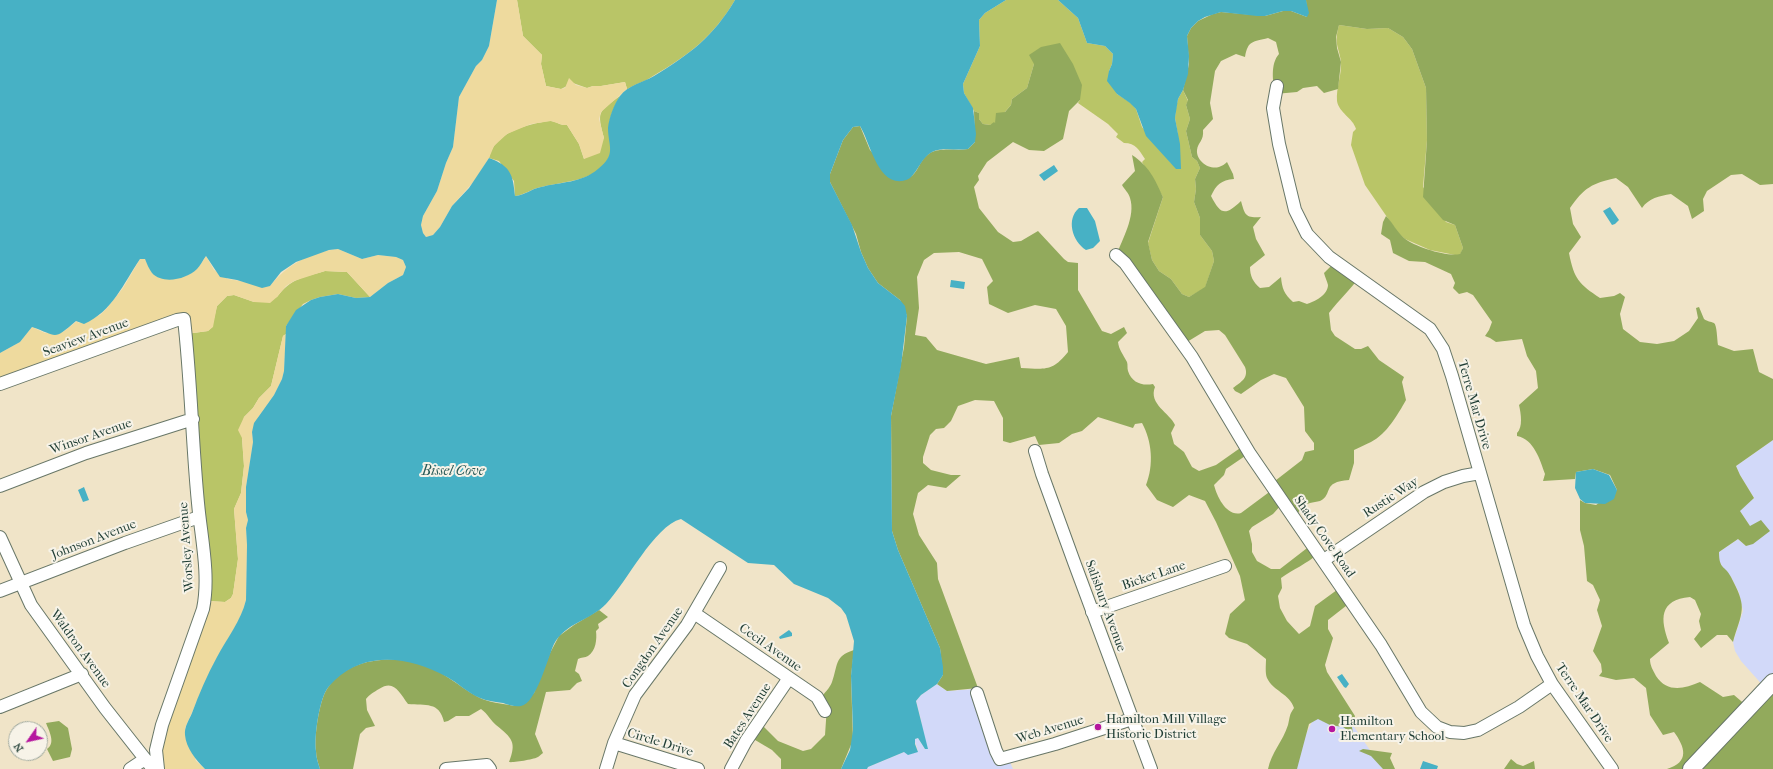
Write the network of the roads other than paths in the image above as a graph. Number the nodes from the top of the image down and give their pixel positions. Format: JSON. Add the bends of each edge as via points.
{"nodes":[{"id":1,"x":1277,"y":86,"type":"dead end"},
{"id":2,"x":1116,"y":255,"type":"dead end"},
{"id":3,"x":182,"y":319,"type":"joint"},
{"id":4,"x":0,"y":384,"type":"edge"},
{"id":5,"x":193,"y":419,"type":"junction"},
{"id":6,"x":1035,"y":451,"type":"dead end"},
{"id":7,"x":1480,"y":473,"type":"junction"},
{"id":8,"x":0,"y":486,"type":"edge"},
{"id":9,"x":199,"y":517,"type":"junction"},
{"id":10,"x":0,"y":537,"type":"edge"},
{"id":11,"x":1324,"y":560,"type":"junction"},
{"id":12,"x":1225,"y":566,"type":"dead end"},
{"id":13,"x":720,"y":568,"type":"dead end"},
{"id":14,"x":20,"y":583,"type":"junction"},
{"id":15,"x":0,"y":591,"type":"edge"},
{"id":16,"x":1092,"y":612,"type":"junction"},
{"id":17,"x":694,"y":613,"type":"junction"},
{"id":18,"x":82,"y":674,"type":"junction"},
{"id":19,"x":789,"y":678,"type":"junction"},
{"id":20,"x":1773,"y":682,"type":"edge"},
{"id":21,"x":1552,"y":684,"type":"junction"},
{"id":22,"x":977,"y":693,"type":"dead end"},
{"id":23,"x":0,"y":707,"type":"edge"},
{"id":24,"x":825,"y":711,"type":"dead end"},
{"id":25,"x":1132,"y":719,"type":"junction"},
{"id":26,"x":614,"y":744,"type":"junction"},
{"id":27,"x":145,"y":759,"type":"junction"},
{"id":28,"x":130,"y":769,"type":"edge"},
{"id":29,"x":153,"y":769,"type":"edge"},
{"id":30,"x":158,"y":769,"type":"edge"},
{"id":31,"x":446,"y":769,"type":"edge"},
{"id":32,"x":490,"y":769,"type":"edge"},
{"id":33,"x":606,"y":769,"type":"edge"},
{"id":34,"x":698,"y":769,"type":"edge"},
{"id":35,"x":731,"y":769,"type":"edge"},
{"id":36,"x":1151,"y":769,"type":"edge"},
{"id":37,"x":1612,"y":769,"type":"edge"},
{"id":38,"x":1691,"y":769,"type":"edge"}],
"edges":[{"from":1,"to":7,"type":"street","name":"Terre Mar Drive","via":[[1274,108],[1279,144],[1295,210],[1304,228],[1329,257],[1430,329],[1443,349]]},
{"from":2,"to":11,"type":"street","name":"Shady Cove Road","via":[[1125,263],[1188,351],[1250,454]]},
{"from":3,"to":4,"type":"street","name":"Seaview Avenue"},
{"from":3,"to":5,"type":"street","name":"Worsley Avenue","via":[[188,355]]},
{"from":5,"to":8,"type":"street","name":"Winsor Avenue","via":[[86,453]]},
{"from":5,"to":9,"type":"street","name":"Worsley Avenue"},
{"from":6,"to":16,"type":"street","name":"Salisbury Avenue"},
{"from":7,"to":11,"type":"street","name":"Rustic Way","via":[[1462,476],[1431,489]]},
{"from":7,"to":21,"type":"street","name":"Terre Mar Drive","via":[[1524,625]]},
{"from":9,"to":14,"type":"street","name":"Johnson Avenue"},
{"from":9,"to":30,"type":"street","name":"Worsley Avenue","via":[[204,555],[205,597],[162,725],[156,750]]},
{"from":10,"to":14,"type":"street","name":"Waldron Avenue"},
{"from":11,"to":21,"type":"street","name":"Shady Cove Road","via":[[1381,645],[1421,712],[1437,727],[1450,732],[1478,730]]},
{"from":12,"to":16,"type":"street","name":"Bicket Lane"},
{"from":13,"to":17,"type":"street","name":"Congdon Avenue"},
{"from":14,"to":15,"type":"street","name":"Johnson Avenue"},
{"from":14,"to":18,"type":"street","name":"Waldron Avenue","via":[[31,605]]},
{"from":16,"to":25,"type":"street","name":"Salisbury Avenue"},
{"from":17,"to":19,"type":"street","name":"Cecil Avenue"},
{"from":17,"to":26,"type":"street","name":"Congdon Avenue","via":[[635,695]]},
{"from":18,"to":23,"type":"street"},
{"from":18,"to":27,"type":"street","name":"Waldron Avenue"},
{"from":19,"to":24,"type":"street","name":"Cecil Avenue","via":[[817,697]]},
{"from":19,"to":35,"type":"street","name":"Bates Avenue","via":[[746,741]]},
{"from":20,"to":38,"type":"main road"},
{"from":21,"to":37,"type":"street","name":"Terre Mar Drive"},
{"from":22,"to":25,"type":"street","name":"Web Avenue","via":[[1000,759]]},
{"from":25,"to":36,"type":"street","name":"Salisbury Avenue"},
{"from":26,"to":33,"type":"street","name":"Congdon Avenue"},
{"from":26,"to":34,"type":"street","name":"Circle Drive"},
{"from":27,"to":28,"type":"street"},
{"from":27,"to":29,"type":"street","name":"Waldron Avenue"},
{"from":31,"to":32,"type":"street","via":[[487,765]]}]}
